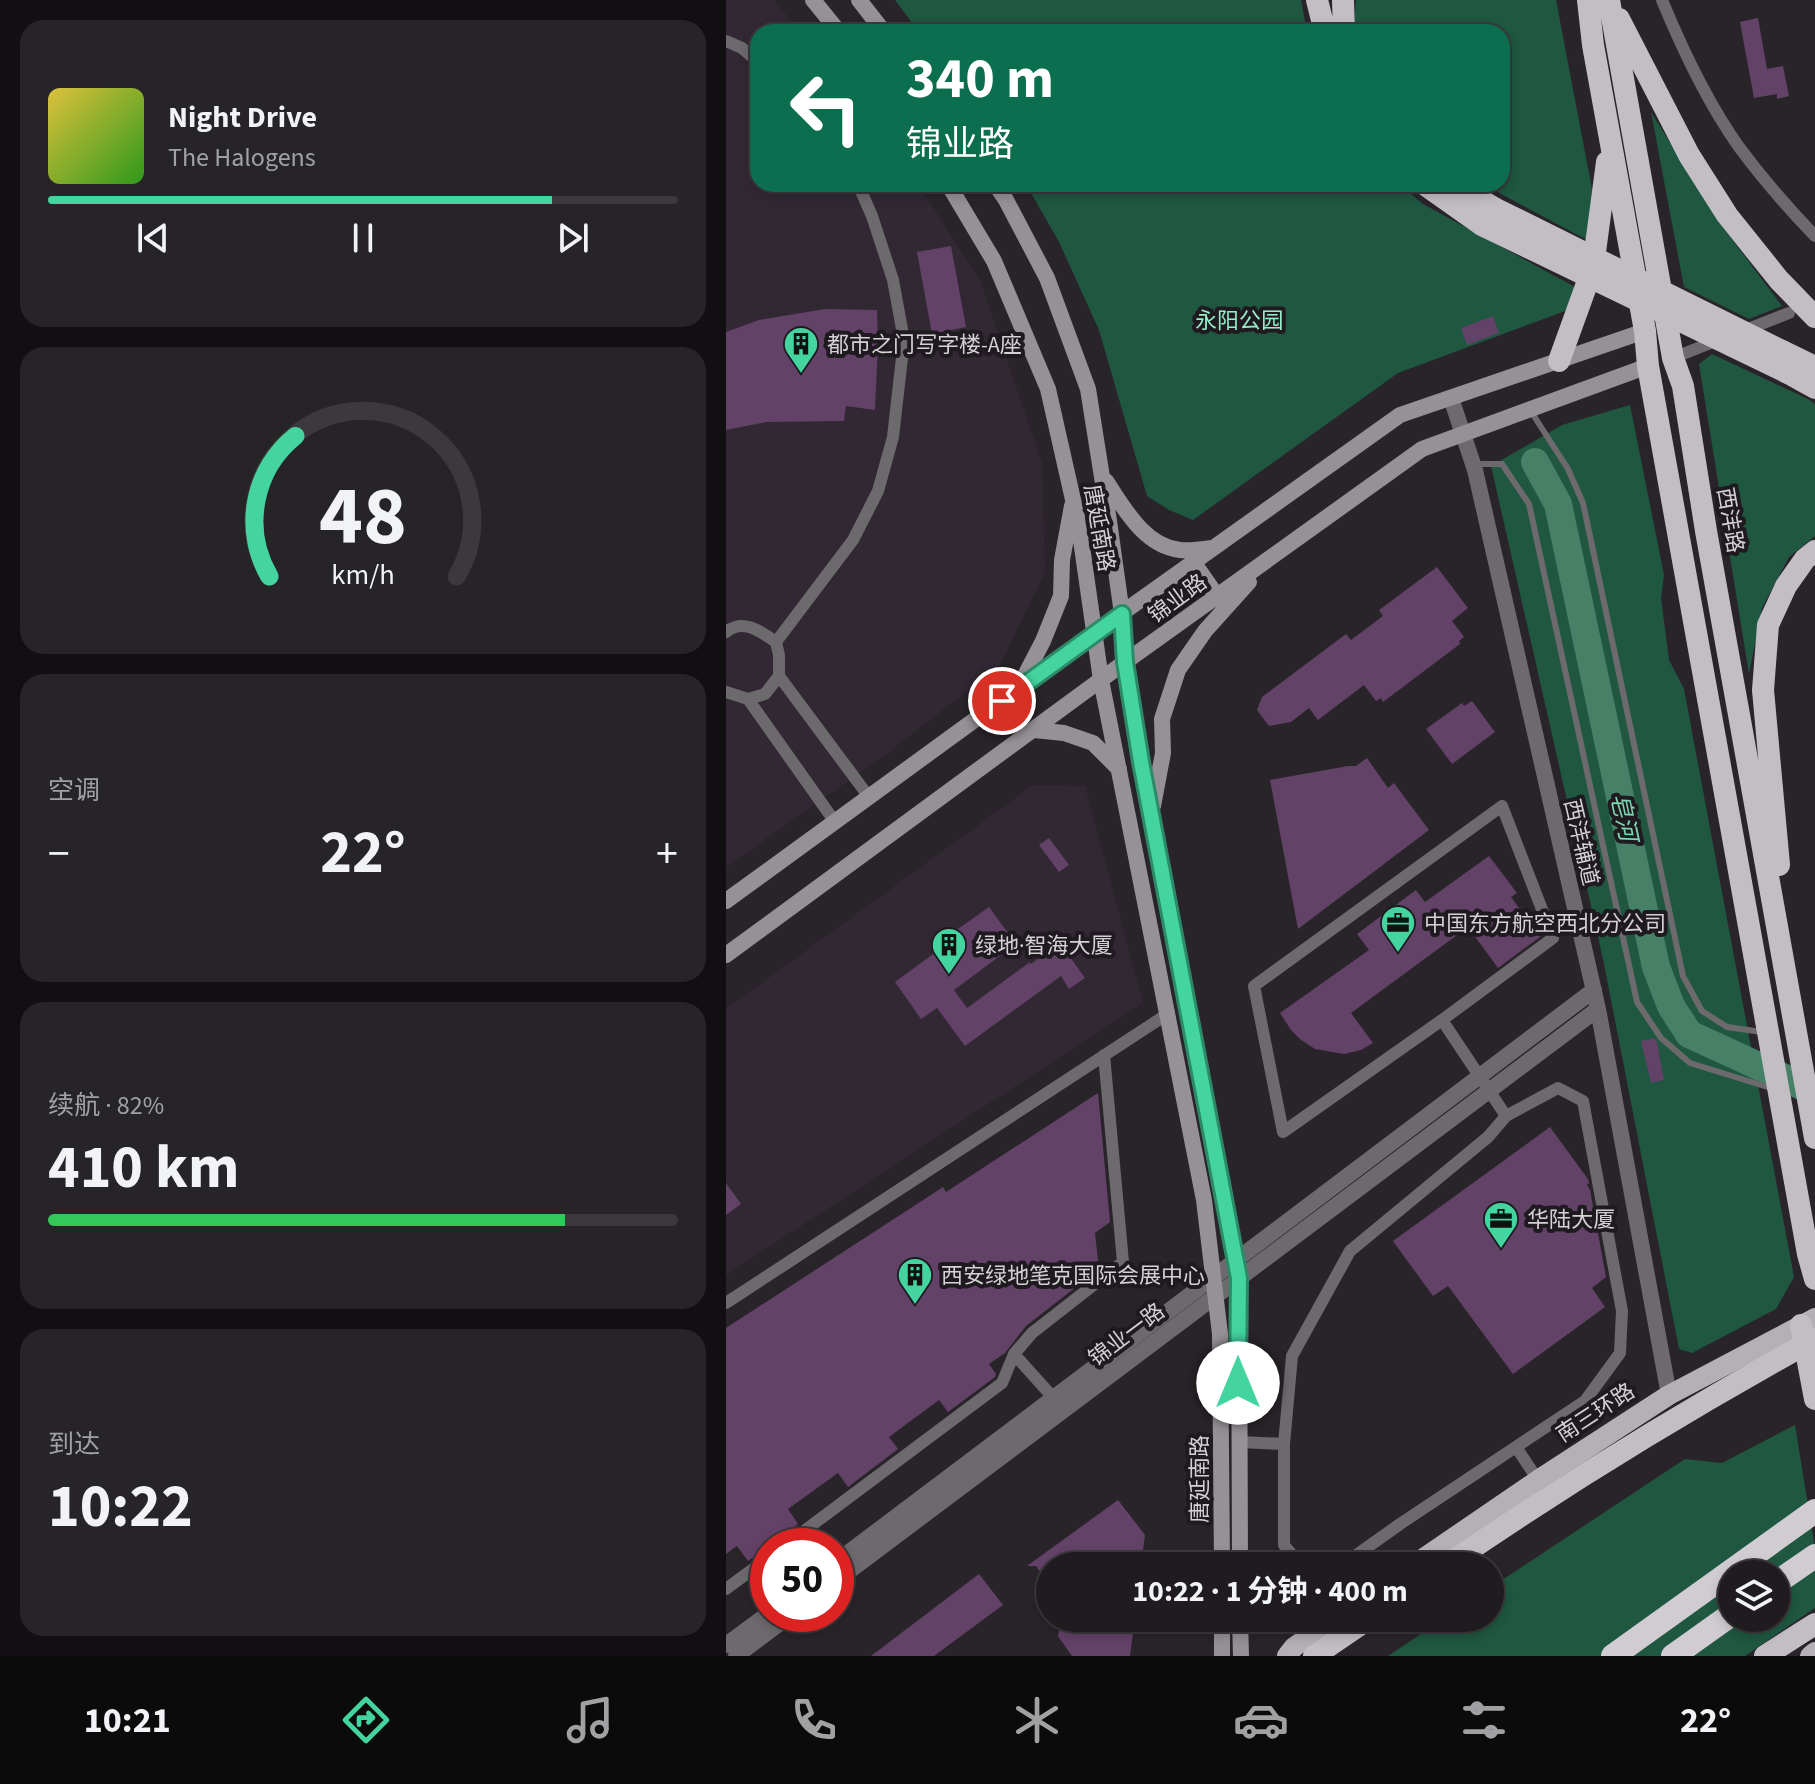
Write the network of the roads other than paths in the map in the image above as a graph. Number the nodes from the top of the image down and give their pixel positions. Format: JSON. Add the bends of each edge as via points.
{"nodes":[{"id":1,"x":813,"y":0,"type":"edge"},
{"id":2,"x":859,"y":0,"type":"edge"},
{"id":3,"x":1317,"y":0,"type":"edge"},
{"id":4,"x":1343,"y":0,"type":"edge"},
{"id":5,"x":1588,"y":0,"type":"edge"},
{"id":6,"x":1609,"y":0,"type":"edge"},
{"id":7,"x":1662,"y":0,"type":"edge"},
{"id":8,"x":832,"y":24,"type":"edge"},
{"id":9,"x":878,"y":24,"type":"edge"},
{"id":10,"x":1323,"y":24,"type":"edge"},
{"id":11,"x":1344,"y":24,"type":"edge"},
{"id":12,"x":726,"y":41,"type":"edge"},
{"id":13,"x":750,"y":55,"type":"edge"},
{"id":14,"x":1610,"y":141,"type":"junction"},
{"id":15,"x":862,"y":192,"type":"edge"},
{"id":16,"x":953,"y":192,"type":"edge"},
{"id":17,"x":1000,"y":192,"type":"edge"},
{"id":18,"x":1440,"y":192,"type":"edge"},
{"id":19,"x":1462,"y":192,"type":"edge"},
{"id":20,"x":1488,"y":216,"type":"junction"},
{"id":21,"x":1815,"y":236,"type":"edge"},
{"id":22,"x":1789,"y":313,"type":"dead end"},
{"id":23,"x":1815,"y":317,"type":"edge"},
{"id":24,"x":1645,"y":331,"type":"junction"},
{"id":25,"x":1673,"y":358,"type":"junction"},
{"id":26,"x":1559,"y":361,"type":"junction"},
{"id":27,"x":1648,"y":366,"type":"junction"},
{"id":28,"x":1815,"y":367,"type":"edge"},
{"id":29,"x":1815,"y":388,"type":"edge"},
{"id":30,"x":1451,"y":398,"type":"junction"},
{"id":31,"x":1530,"y":410,"type":"junction"},
{"id":32,"x":1463,"y":435,"type":"junction"},
{"id":33,"x":1473,"y":464,"type":"junction"},
{"id":34,"x":1102,"y":474,"type":"junction"},
{"id":35,"x":1073,"y":500,"type":"junction"},
{"id":36,"x":1214,"y":548,"type":"junction"},
{"id":37,"x":1815,"y":551,"type":"edge"},
{"id":38,"x":1270,"y":558,"type":"junction"},
{"id":39,"x":1194,"y":563,"type":"junction"},
{"id":40,"x":1217,"y":596,"type":"junction"},
{"id":41,"x":1122,"y":614,"type":"junction"},
{"id":42,"x":726,"y":632,"type":"edge"},
{"id":43,"x":1094,"y":633,"type":"junction"},
{"id":44,"x":776,"y":642,"type":"junction"},
{"id":45,"x":1125,"y":662,"type":"junction"},
{"id":46,"x":779,"y":676,"type":"junction"},
{"id":47,"x":1101,"y":680,"type":"junction"},
{"id":48,"x":1018,"y":689,"type":"junction"},
{"id":49,"x":726,"y":692,"type":"edge"},
{"id":50,"x":748,"y":699,"type":"junction"},
{"id":51,"x":1034,"y":730,"type":"junction"},
{"id":52,"x":1119,"y":769,"type":"junction"},
{"id":53,"x":869,"y":797,"type":"junction"},
{"id":54,"x":1151,"y":815,"type":"junction"},
{"id":55,"x":835,"y":822,"type":"junction"},
{"id":56,"x":726,"y":901,"type":"edge"},
{"id":57,"x":726,"y":955,"type":"edge"},
{"id":58,"x":1594,"y":990,"type":"junction"},
{"id":59,"x":1598,"y":1009,"type":"junction"},
{"id":60,"x":1169,"y":1013,"type":"junction"},
{"id":61,"x":1792,"y":1013,"type":"junction"},
{"id":62,"x":1442,"y":1020,"type":"junction"},
{"id":63,"x":1767,"y":1033,"type":"junction"},
{"id":64,"x":1104,"y":1055,"type":"junction"},
{"id":65,"x":1485,"y":1084,"type":"junction"},
{"id":66,"x":1777,"y":1090,"type":"junction"},
{"id":67,"x":1506,"y":1116,"type":"junction"},
{"id":68,"x":1814,"y":1132,"type":"edge"},
{"id":69,"x":1235,"y":1261,"type":"junction"},
{"id":70,"x":1213,"y":1277,"type":"junction"},
{"id":71,"x":1239,"y":1278,"type":"junction"},
{"id":72,"x":1815,"y":1279,"type":"edge"},
{"id":73,"x":1215,"y":1294,"type":"junction"},
{"id":74,"x":726,"y":1303,"type":"edge"},
{"id":75,"x":1810,"y":1327,"type":"edge"},
{"id":76,"x":1014,"y":1354,"type":"junction"},
{"id":77,"x":1669,"y":1395,"type":"junction"},
{"id":78,"x":1815,"y":1399,"type":"edge"},
{"id":79,"x":1059,"y":1403,"type":"junction"},
{"id":80,"x":1239,"y":1442,"type":"junction"},
{"id":81,"x":1284,"y":1444,"type":"junction"},
{"id":82,"x":1516,"y":1447,"type":"junction"},
{"id":83,"x":1538,"y":1480,"type":"junction"},
{"id":84,"x":1815,"y":1511,"type":"edge"},
{"id":85,"x":808,"y":1528,"type":"edge"},
{"id":86,"x":854,"y":1549,"type":"edge"},
{"id":87,"x":1222,"y":1552,"type":"edge"},
{"id":88,"x":1240,"y":1552,"type":"edge"},
{"id":89,"x":1290,"y":1552,"type":"edge"},
{"id":90,"x":1362,"y":1552,"type":"edge"},
{"id":91,"x":1433,"y":1552,"type":"edge"},
{"id":92,"x":1466,"y":1552,"type":"edge"},
{"id":93,"x":1815,"y":1556,"type":"edge"},
{"id":94,"x":854,"y":1567,"type":"edge"},
{"id":95,"x":750,"y":1571,"type":"edge"},
{"id":96,"x":1790,"y":1573,"type":"edge"},
{"id":97,"x":726,"y":1589,"type":"edge"},
{"id":98,"x":1718,"y":1624,"type":"edge"},
{"id":99,"x":1815,"y":1624,"type":"edge"},
{"id":100,"x":750,"y":1627,"type":"edge"},
{"id":101,"x":768,"y":1632,"type":"edge"},
{"id":102,"x":1222,"y":1632,"type":"edge"},
{"id":103,"x":1240,"y":1632,"type":"edge"},
{"id":104,"x":1316,"y":1632,"type":"edge"},
{"id":105,"x":1349,"y":1632,"type":"edge"},
{"id":106,"x":726,"y":1645,"type":"edge"},
{"id":107,"x":1815,"y":1652,"type":"edge"},
{"id":108,"x":736,"y":1656,"type":"edge"},
{"id":109,"x":1222,"y":1656,"type":"edge"},
{"id":110,"x":1241,"y":1656,"type":"edge"},
{"id":111,"x":1287,"y":1656,"type":"edge"},
{"id":112,"x":1314,"y":1656,"type":"edge"},
{"id":113,"x":1613,"y":1656,"type":"edge"},
{"id":114,"x":1673,"y":1656,"type":"edge"},
{"id":115,"x":1765,"y":1656,"type":"edge"},
{"id":116,"x":1810,"y":1656,"type":"edge"}],
"edges":[{"from":1,"to":8,"type":"main road"},
{"from":2,"to":9,"type":"main road"},
{"from":3,"to":10,"type":"highway"},
{"from":4,"to":11,"type":"highway"},
{"from":5,"to":14,"type":"highway"},
{"from":6,"to":23,"type":"highway","via":[[1689,155],[1727,215]]},
{"from":6,"to":25,"type":"highway","name":"西沣路"},
{"from":7,"to":21,"type":"street","via":[[1707,94],[1739,146]]},
{"from":12,"to":13,"type":"street"},
{"from":14,"to":24,"type":"highway"},
{"from":14,"to":26,"type":"highway","via":[[1593,267]]},
{"from":15,"to":44,"type":"street","via":[[893,280],[904,340],[893,437],[878,491],[853,540]]},
{"from":16,"to":35,"type":"main road","name":"唐延南路","via":[[994,261],[1048,389]]},
{"from":17,"to":34,"type":"main road","name":"唐延南路","via":[[1047,278],[1088,389]]},
{"from":18,"to":20,"type":"highway"},
{"from":19,"to":20,"type":"highway"},
{"from":20,"to":28,"type":"highway","bridge":true},
{"from":20,"to":29,"type":"highway","bridge":true},
{"from":22,"to":25,"type":"street"},
{"from":24,"to":26,"type":"main road","name":"锦业路"},
{"from":24,"to":27,"type":"highway"},
{"from":25,"to":61,"type":"highway","name":"西沣路","via":[[1683,386]]},
{"from":26,"to":30,"type":"main road","name":"锦业路"},
{"from":27,"to":31,"type":"main road","name":"锦业路"},
{"from":27,"to":63,"type":"highway"},
{"from":30,"to":32,"type":"street","name":"西沣辅道"},
{"from":30,"to":36,"type":"main road","name":"锦业路","via":[[1400,415]]},
{"from":31,"to":32,"type":"main road","name":"锦业路"},
{"from":31,"to":63,"type":"lane","via":[[1583,503],[1683,976],[1702,1011],[1727,1027]]},
{"from":32,"to":33,"type":"street","name":"西沣辅道"},
{"from":32,"to":38,"type":"main road","name":"锦业路","via":[[1422,449]]},
{"from":33,"to":58,"type":"street","name":"西沣辅道"},
{"from":33,"to":66,"type":"lane","via":[[1502,464],[1529,504],[1637,1002],[1661,1038],[1690,1063]]},
{"from":34,"to":36,"type":"main road","via":[[1151,539],[1177,550]]},
{"from":34,"to":41,"type":"main road","name":"唐延南路"},
{"from":35,"to":43,"type":"main road","name":"唐延南路"},
{"from":35,"to":48,"type":"main road","via":[[1061,596]]},
{"from":36,"to":39,"type":"main road","name":"锦业路"},
{"from":37,"to":61,"type":"highway","via":[[1786,586],[1768,625],[1763,690]]},
{"from":38,"to":40,"type":"main road","name":"锦业路"},
{"from":38,"to":54,"type":"main road","via":[[1178,670],[1162,719],[1163,753]]},
{"from":39,"to":40,"type":"main road"},
{"from":39,"to":41,"type":"main road","name":"锦业路"},
{"from":40,"to":45,"type":"main road","name":"锦业路"},
{"from":41,"to":43,"type":"main road","name":"锦业路"},
{"from":41,"to":45,"type":"main road","name":"唐延南路"},
{"from":42,"to":44,"type":"street","via":[[747,625]]},
{"from":43,"to":47,"type":"main road","name":"唐延南路"},
{"from":43,"to":48,"type":"main road","name":"锦业路"},
{"from":44,"to":46,"type":"street"},
{"from":45,"to":47,"type":"main road","name":"锦业路"},
{"from":45,"to":54,"type":"main road","name":"唐延南路"},
{"from":46,"to":50,"type":"street","via":[[765,694]]},
{"from":46,"to":53,"type":"street"},
{"from":47,"to":51,"type":"main road","name":"锦业路"},
{"from":47,"to":52,"type":"main road","name":"唐延南路"},
{"from":48,"to":53,"type":"main road","name":"锦业路"},
{"from":49,"to":50,"type":"street"},
{"from":50,"to":55,"type":"street"},
{"from":51,"to":52,"type":"main road","via":[[1093,743]]},
{"from":51,"to":57,"type":"main road","name":"锦业路"},
{"from":52,"to":60,"type":"main road","name":"唐延南路"},
{"from":53,"to":55,"type":"main road","name":"锦业路"},
{"from":54,"to":69,"type":"main road","name":"唐延南路"},
{"from":55,"to":56,"type":"main road","name":"锦业路"},
{"from":58,"to":59,"type":"street","name":"西沣辅道"},
{"from":58,"to":65,"type":"street","name":"锦业一路"},
{"from":59,"to":65,"type":"street","name":"锦业一路"},
{"from":59,"to":77,"type":"street","name":"西沣辅道"},
{"from":60,"to":64,"type":"street"},
{"from":60,"to":70,"type":"main road","name":"唐延南路"},
{"from":61,"to":68,"type":"highway","name":"西沣路"},
{"from":62,"to":62,"type":"street","via":[[1553,938],[1502,806],[1254,986],[1283,1132]]},
{"from":62,"to":65,"type":"street"},
{"from":63,"to":66,"type":"highway"},
{"from":64,"to":74,"type":"street"},
{"from":64,"to":76,"type":"street","via":[[1123,1262],[1032,1333]]},
{"from":65,"to":67,"type":"street"},
{"from":65,"to":69,"type":"street","name":"锦业一路"},
{"from":65,"to":71,"type":"street","name":"锦业一路"},
{"from":66,"to":72,"type":"highway"},
{"from":67,"to":81,"type":"street","via":[[1488,1137],[1350,1251],[1292,1356]]},
{"from":67,"to":82,"type":"street","via":[[1558,1088],[1583,1101],[1622,1311],[1620,1353],[1585,1401]]},
{"from":69,"to":70,"type":"street","name":"锦业一路"},
{"from":69,"to":71,"type":"main road","name":"唐延南路"},
{"from":70,"to":73,"type":"main road","name":"唐延南路"},
{"from":70,"to":79,"type":"street","name":"锦业一路"},
{"from":71,"to":73,"type":"street","name":"锦业一路"},
{"from":71,"to":80,"type":"main road","name":"唐延南路"},
{"from":73,"to":79,"type":"street","name":"锦业一路"},
{"from":73,"to":87,"type":"main road","name":"唐延南路"},
{"from":75,"to":77,"type":"main road","name":"南三环路"},
{"from":75,"to":78,"type":"highway"},
{"from":75,"to":92,"type":"highway","bridge":true,"via":[[1709,1398]]},
{"from":76,"to":79,"type":"street"},
{"from":76,"to":85,"type":"street","via":[[1002,1383]]},
{"from":77,"to":83,"type":"main road","name":"南三环路"},
{"from":79,"to":86,"type":"street","name":"锦业一路"},
{"from":79,"to":94,"type":"street","name":"锦业一路"},
{"from":80,"to":81,"type":"street"},
{"from":80,"to":88,"type":"main road","name":"唐延南路"},
{"from":81,"to":89,"type":"street","via":[[1284,1545]]},
{"from":82,"to":83,"type":"street"},
{"from":82,"to":90,"type":"street"},
{"from":83,"to":91,"type":"main road","name":"南三环路"},
{"from":84,"to":113,"type":"highway"},
{"from":93,"to":96,"type":"highway"},
{"from":95,"to":97,"type":"street"},
{"from":98,"to":114,"type":"highway"},
{"from":99,"to":115,"type":"highway"},
{"from":100,"to":106,"type":"street"},
{"from":101,"to":108,"type":"street"},
{"from":102,"to":109,"type":"main road"},
{"from":103,"to":110,"type":"main road"},
{"from":104,"to":111,"type":"main road"},
{"from":105,"to":112,"type":"highway"},
{"from":107,"to":116,"type":"main road"}]}
